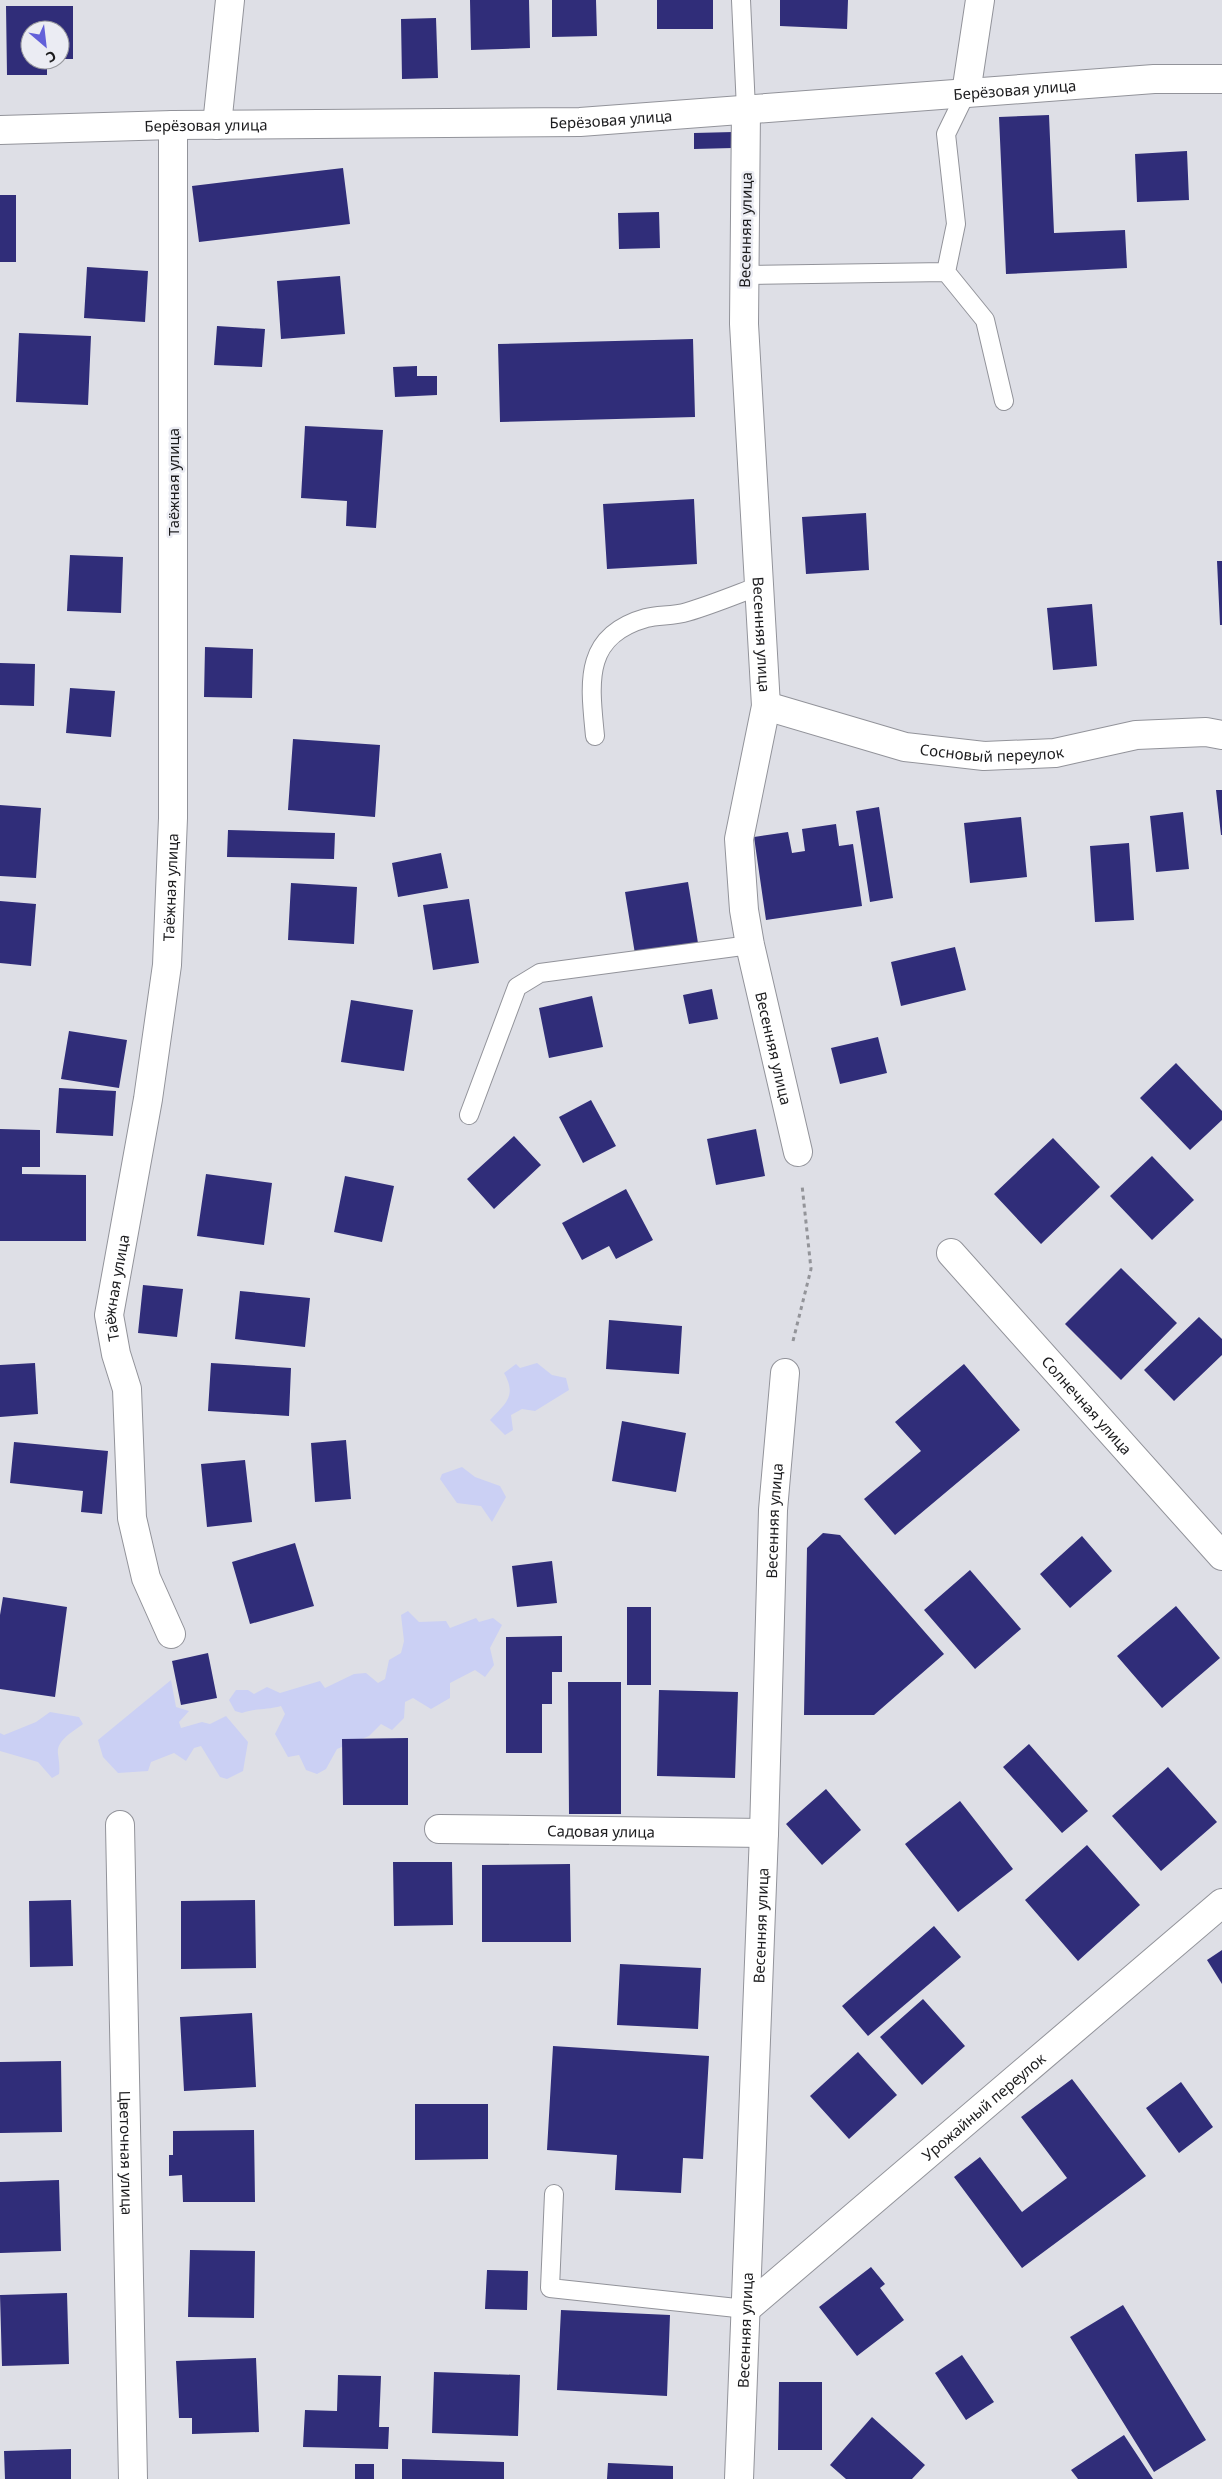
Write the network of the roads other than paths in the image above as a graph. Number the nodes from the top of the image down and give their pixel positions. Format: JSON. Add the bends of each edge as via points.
{"nodes":[{"id":1,"x":230,"y":0,"type":"edge"},
{"id":2,"x":741,"y":0,"type":"edge"},
{"id":3,"x":980,"y":0,"type":"edge"},
{"id":4,"x":1222,"y":79,"type":"edge"},
{"id":5,"x":966,"y":93,"type":"junction"},
{"id":6,"x":746,"y":109,"type":"junction"},
{"id":7,"x":173,"y":125,"type":"junction"},
{"id":8,"x":217,"y":125,"type":"junction"},
{"id":9,"x":0,"y":130,"type":"edge"},
{"id":10,"x":946,"y":272,"type":"junction"},
{"id":11,"x":744,"y":275,"type":"junction"},
{"id":12,"x":1004,"y":400,"type":"dead end"},
{"id":13,"x":759,"y":586,"type":"junction"},
{"id":14,"x":766,"y":706,"type":"junction"},
{"id":15,"x":1222,"y":735,"type":"edge"},
{"id":16,"x":595,"y":736,"type":"dead end"},
{"id":17,"x":750,"y":945,"type":"junction"},
{"id":18,"x":469,"y":1115,"type":"dead end"},
{"id":19,"x":798,"y":1152,"type":"road end"},
{"id":20,"x":951,"y":1253,"type":"dead end"},
{"id":21,"x":785,"y":1373,"type":"road end"},
{"id":22,"x":1222,"y":1556,"type":"edge"},
{"id":23,"x":171,"y":1634,"type":"dead end"},
{"id":24,"x":120,"y":1825,"type":"dead end"},
{"id":25,"x":439,"y":1829,"type":"dead end"},
{"id":26,"x":764,"y":1833,"type":"junction"},
{"id":27,"x":1222,"y":1903,"type":"edge"},
{"id":28,"x":554,"y":2194,"type":"dead end"},
{"id":29,"x":746,"y":2309,"type":"junction"},
{"id":30,"x":133,"y":2479,"type":"edge"},
{"id":31,"x":739,"y":2479,"type":"edge"}],
"edges":[{"from":1,"to":8,"type":"street"},
{"from":2,"to":6,"type":"lane"},
{"from":3,"to":5,"type":"street"},
{"from":4,"to":5,"type":"street","name":"Берёзовая улица","via":[[1154,79]]},
{"from":5,"to":6,"type":"street","name":"Берёзовая улица"},
{"from":5,"to":10,"type":"lane","via":[[946,134],[956,224]]},
{"from":6,"to":8,"type":"street","name":"Берёзовая улица","via":[[580,122]]},
{"from":6,"to":11,"type":"street","name":"Весенняя улица"},
{"from":7,"to":8,"type":"street","name":"Берёзовая улица"},
{"from":7,"to":9,"type":"street","name":"Берёзовая улица"},
{"from":7,"to":23,"type":"street","name":"Таёжная улица","via":[[173,818],[167,965],[148,1098],[109,1315],[116,1354],[127,1388],[132,1518],[146,1578]]},
{"from":10,"to":11,"type":"lane"},
{"from":10,"to":12,"type":"lane","via":[[985,320]]},
{"from":11,"to":13,"type":"street","name":"Весенняя улица"},
{"from":13,"to":14,"type":"street","name":"Весенняя улица"},
{"from":13,"to":16,"type":"lane","via":[[686,613],[647,618],[622,627],[601,647],[592,668],[590,689]]},
{"from":14,"to":15,"type":"street","name":"Сосновый переулок","via":[[906,747],[984,756],[1055,753],[1136,735],[1206,732]]},
{"from":14,"to":17,"type":"street","name":"Весенняя улица","via":[[739,839]]},
{"from":17,"to":18,"type":"lane","via":[[540,972],[517,987]]},
{"from":17,"to":19,"type":"street","name":"Весенняя улица"},
{"from":20,"to":22,"type":"street","name":"Солнечная улица"},
{"from":21,"to":26,"type":"street","name":"Весенняя улица","via":[[773,1510]]},
{"from":24,"to":30,"type":"street","name":"Цветочная улица"},
{"from":25,"to":26,"type":"street","name":"Садовая улица"},
{"from":26,"to":29,"type":"street","name":"Весенняя улица"},
{"from":27,"to":29,"type":"street","name":"Урожайный переулок"},
{"from":28,"to":29,"type":"lane","via":[[550,2288]]},
{"from":29,"to":31,"type":"street","name":"Весенняя улица"}]}
